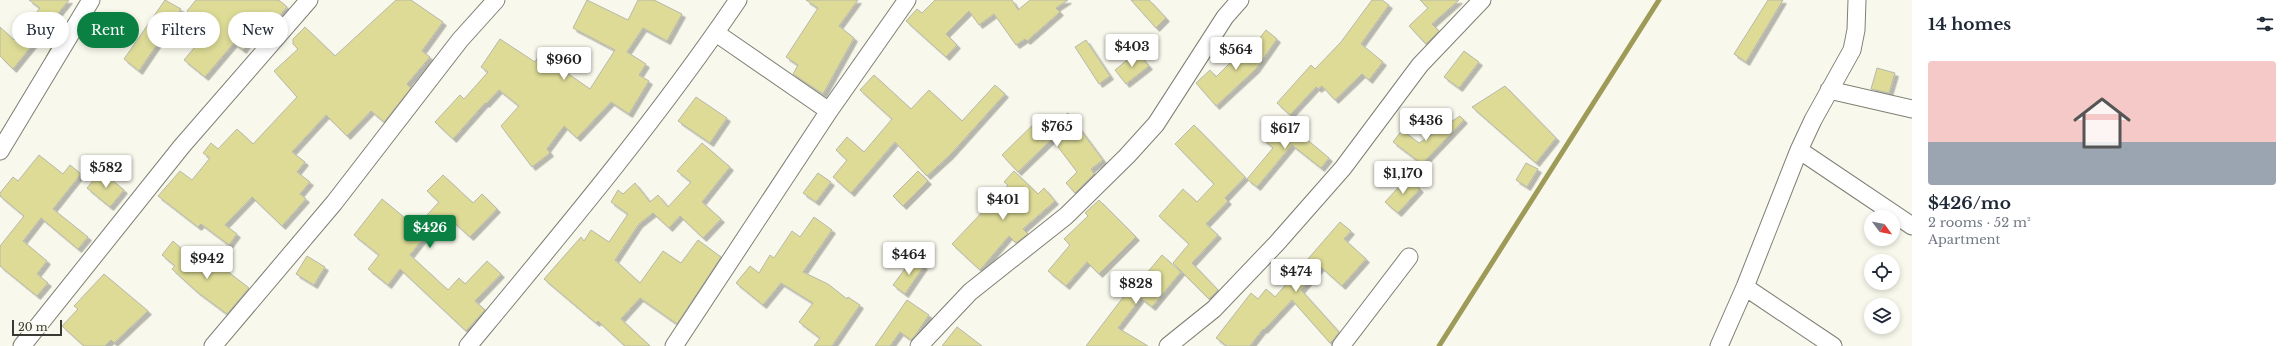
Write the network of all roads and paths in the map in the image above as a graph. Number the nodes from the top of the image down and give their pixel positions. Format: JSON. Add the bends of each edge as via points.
{"nodes":[{"id":1,"x":92,"y":0,"type":"edge"},
{"id":2,"x":309,"y":0,"type":"edge"},
{"id":3,"x":496,"y":0,"type":"edge"},
{"id":4,"x":738,"y":0,"type":"edge"},
{"id":5,"x":907,"y":0,"type":"edge"},
{"id":6,"x":1240,"y":0,"type":"edge"},
{"id":7,"x":1482,"y":0,"type":"edge"},
{"id":8,"x":1857,"y":0,"type":"edge"},
{"id":9,"x":716,"y":33,"type":"junction"},
{"id":10,"x":1829,"y":90,"type":"junction"},
{"id":11,"x":1912,"y":109,"type":"edge"},
{"id":12,"x":829,"y":111,"type":"junction"},
{"id":13,"x":1799,"y":150,"type":"junction"},
{"id":14,"x":0,"y":151,"type":"edge"},
{"id":15,"x":1912,"y":226,"type":"edge"},
{"id":16,"x":1408,"y":256,"type":"dead end"},
{"id":17,"x":1745,"y":287,"type":"junction"},
{"id":18,"x":22,"y":346,"type":"edge"},
{"id":19,"x":213,"y":346,"type":"edge"},
{"id":20,"x":468,"y":346,"type":"edge"},
{"id":21,"x":674,"y":346,"type":"edge"},
{"id":22,"x":919,"y":346,"type":"edge"},
{"id":23,"x":1168,"y":346,"type":"edge"},
{"id":24,"x":1341,"y":346,"type":"edge"},
{"id":25,"x":1719,"y":346,"type":"edge"},
{"id":26,"x":1833,"y":346,"type":"edge"}],
"edges":[{"from":1,"to":14,"type":"street"},
{"from":2,"to":18,"type":"street","via":[[182,146]]},
{"from":3,"to":19,"type":"street","via":[[460,40],[334,203]]},
{"from":4,"to":9,"type":"street"},
{"from":5,"to":12,"type":"street"},
{"from":6,"to":22,"type":"street","via":[[1225,17],[1156,124],[1127,156],[1066,216],[970,292]]},
{"from":7,"to":23,"type":"street","via":[[1420,65],[1342,168],[1277,243],[1214,309]]},
{"from":8,"to":10,"type":"street","via":[[1852,50]]},
{"from":9,"to":12,"type":"street"},
{"from":9,"to":20,"type":"street","via":[[572,220]]},
{"from":10,"to":11,"type":"street"},
{"from":10,"to":13,"type":"street"},
{"from":12,"to":21,"type":"street"},
{"from":13,"to":15,"type":"street"},
{"from":13,"to":17,"type":"street"},
{"from":16,"to":24,"type":"street"},
{"from":17,"to":25,"type":"street"},
{"from":17,"to":26,"type":"street"}]}
